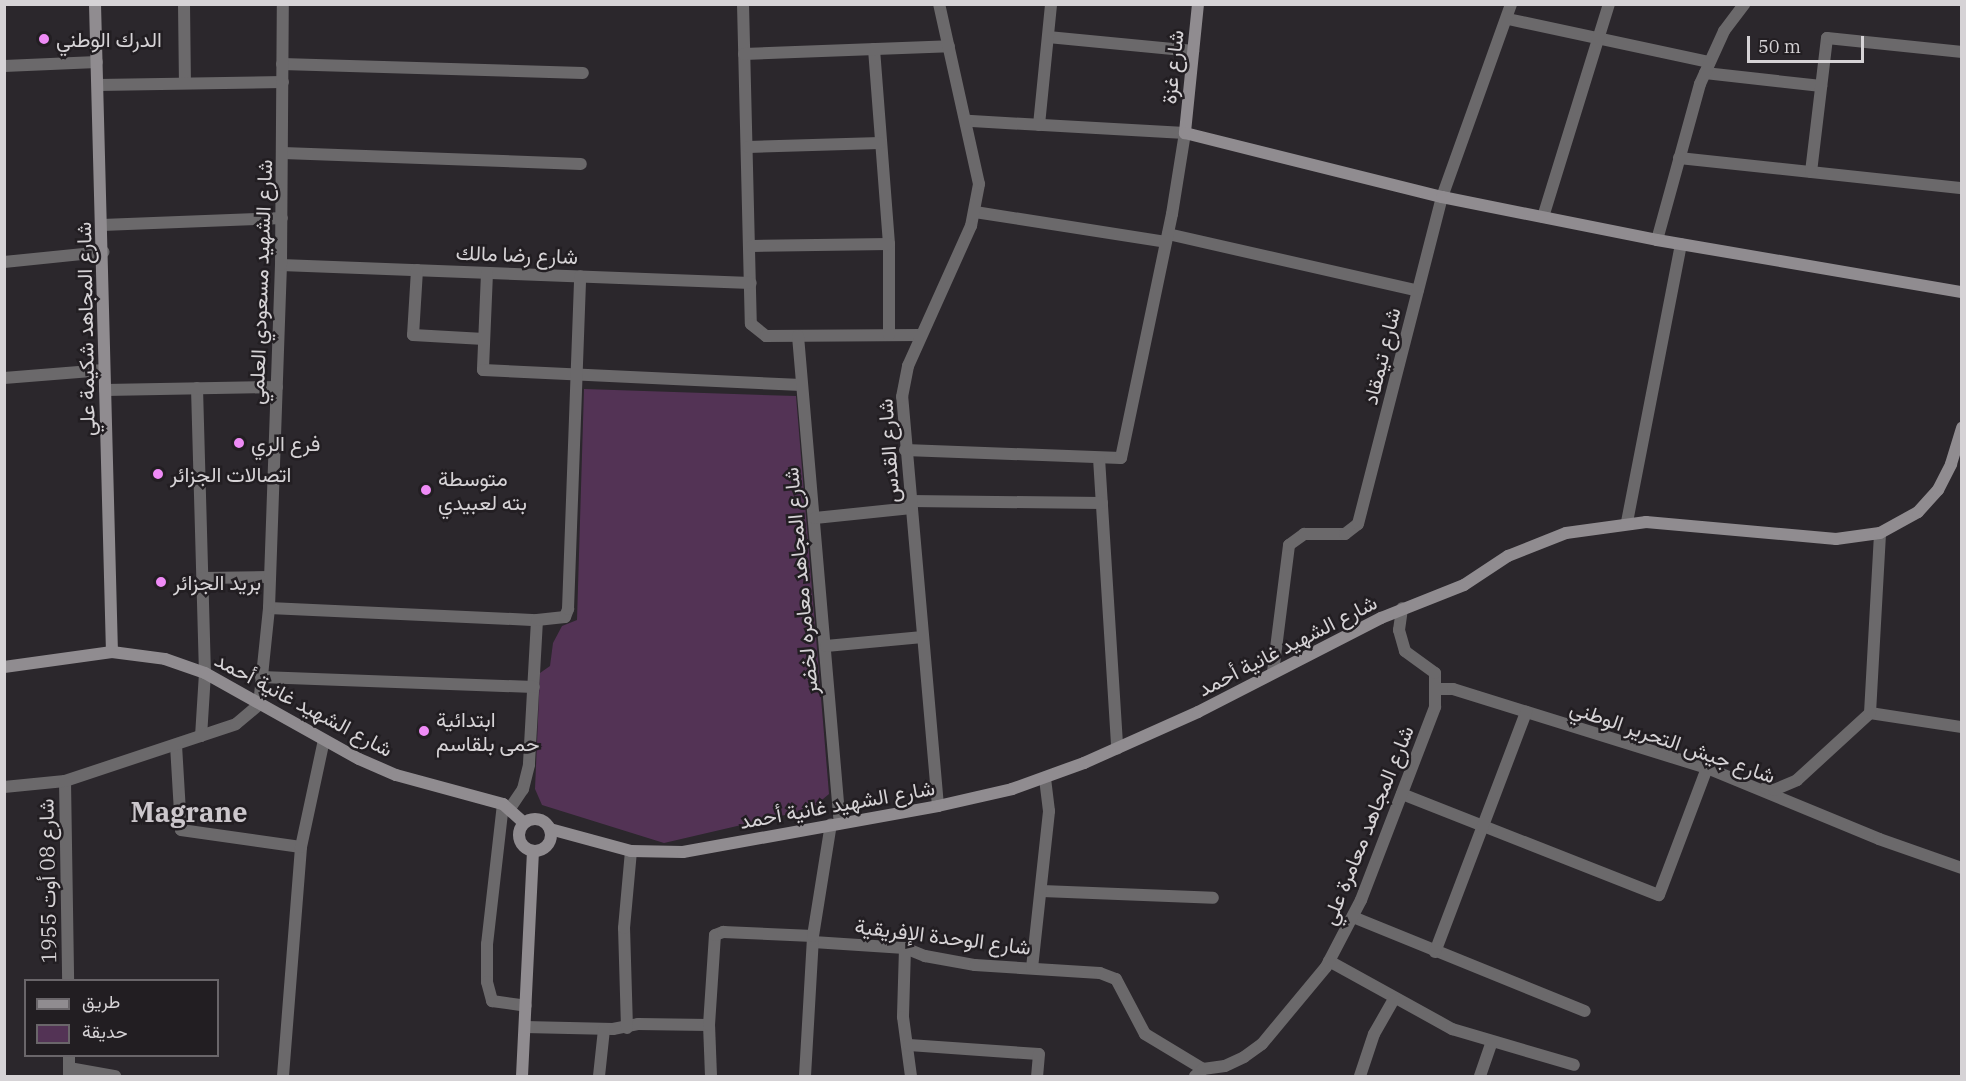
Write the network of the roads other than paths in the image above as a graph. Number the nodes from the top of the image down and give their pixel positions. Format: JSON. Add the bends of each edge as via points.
{"nodes":[{"id":1,"x":95,"y":4,"type":"edge"},
{"id":2,"x":184,"y":4,"type":"edge"},
{"id":3,"x":282,"y":4,"type":"edge"},
{"id":4,"x":743,"y":4,"type":"edge"},
{"id":5,"x":939,"y":4,"type":"edge"},
{"id":6,"x":1051,"y":4,"type":"edge"},
{"id":7,"x":1198,"y":4,"type":"edge"},
{"id":8,"x":1511,"y":4,"type":"edge"},
{"id":9,"x":1609,"y":4,"type":"edge"},
{"id":10,"x":1744,"y":4,"type":"edge"},
{"id":11,"x":1508,"y":19,"type":"junction"},
{"id":12,"x":1048,"y":37,"type":"junction"},
{"id":13,"x":1600,"y":39,"type":"junction"},
{"id":14,"x":949,"y":46,"type":"junction"},
{"id":15,"x":874,"y":49,"type":"junction"},
{"id":16,"x":1193,"y":51,"type":"junction"},
{"id":17,"x":1962,"y":52,"type":"edge"},
{"id":18,"x":744,"y":54,"type":"junction"},
{"id":19,"x":97,"y":62,"type":"junction"},
{"id":20,"x":282,"y":64,"type":"junction"},
{"id":21,"x":4,"y":66,"type":"edge"},
{"id":22,"x":1707,"y":67,"type":"junction"},
{"id":23,"x":583,"y":73,"type":"dead end"},
{"id":24,"x":283,"y":82,"type":"junction"},
{"id":25,"x":185,"y":83,"type":"junction"},
{"id":26,"x":98,"y":85,"type":"junction"},
{"id":27,"x":1821,"y":86,"type":"junction"},
{"id":28,"x":967,"y":121,"type":"junction"},
{"id":29,"x":1039,"y":125,"type":"junction"},
{"id":30,"x":1185,"y":133,"type":"junction"},
{"id":31,"x":880,"y":143,"type":"junction"},
{"id":32,"x":748,"y":147,"type":"junction"},
{"id":33,"x":283,"y":153,"type":"junction"},
{"id":34,"x":1679,"y":158,"type":"junction"},
{"id":35,"x":581,"y":164,"type":"dead end"},
{"id":36,"x":1810,"y":172,"type":"junction"},
{"id":37,"x":1962,"y":188,"type":"edge"},
{"id":38,"x":1442,"y":197,"type":"junction"},
{"id":39,"x":975,"y":212,"type":"junction"},
{"id":40,"x":1543,"y":217,"type":"junction"},
{"id":41,"x":282,"y":218,"type":"junction"},
{"id":42,"x":102,"y":225,"type":"junction"},
{"id":43,"x":1167,"y":238,"type":"junction"},
{"id":44,"x":1657,"y":240,"type":"junction"},
{"id":45,"x":889,"y":244,"type":"junction"},
{"id":46,"x":1681,"y":244,"type":"junction"},
{"id":47,"x":752,"y":246,"type":"junction"},
{"id":48,"x":103,"y":252,"type":"junction"},
{"id":49,"x":4,"y":262,"type":"edge"},
{"id":50,"x":281,"y":265,"type":"junction"},
{"id":51,"x":417,"y":270,"type":"junction"},
{"id":52,"x":487,"y":273,"type":"junction"},
{"id":53,"x":580,"y":276,"type":"junction"},
{"id":54,"x":751,"y":283,"type":"junction"},
{"id":55,"x":1418,"y":291,"type":"junction"},
{"id":56,"x":1962,"y":292,"type":"edge"},
{"id":57,"x":888,"y":335,"type":"junction"},
{"id":58,"x":920,"y":335,"type":"junction"},
{"id":59,"x":798,"y":336,"type":"junction"},
{"id":60,"x":484,"y":339,"type":"junction"},
{"id":61,"x":104,"y":370,"type":"junction"},
{"id":62,"x":576,"y":375,"type":"junction"},
{"id":63,"x":4,"y":378,"type":"edge"},
{"id":64,"x":802,"y":385,"type":"junction"},
{"id":65,"x":277,"y":387,"type":"junction"},
{"id":66,"x":197,"y":388,"type":"junction"},
{"id":67,"x":105,"y":390,"type":"junction"},
{"id":68,"x":1962,"y":428,"type":"edge"},
{"id":69,"x":905,"y":450,"type":"junction"},
{"id":70,"x":1099,"y":458,"type":"junction"},
{"id":71,"x":1102,"y":502,"type":"junction"},
{"id":72,"x":910,"y":504,"type":"junction"},
{"id":73,"x":815,"y":518,"type":"junction"},
{"id":74,"x":1627,"y":522,"type":"junction"},
{"id":75,"x":1880,"y":533,"type":"junction"},
{"id":76,"x":270,"y":577,"type":"junction"},
{"id":77,"x":203,"y":578,"type":"junction"},
{"id":78,"x":269,"y":608,"type":"junction"},
{"id":79,"x":1402,"y":608,"type":"junction"},
{"id":80,"x":537,"y":620,"type":"junction"},
{"id":81,"x":922,"y":636,"type":"junction"},
{"id":82,"x":826,"y":646,"type":"junction"},
{"id":83,"x":112,"y":652,"type":"junction"},
{"id":84,"x":4,"y":667,"type":"edge"},
{"id":85,"x":1273,"y":672,"type":"junction"},
{"id":86,"x":205,"y":673,"type":"junction"},
{"id":87,"x":261,"y":677,"type":"junction"},
{"id":88,"x":534,"y":687,"type":"junction"},
{"id":89,"x":1437,"y":689,"type":"junction"},
{"id":90,"x":258,"y":705,"type":"junction"},
{"id":91,"x":1526,"y":712,"type":"junction"},
{"id":92,"x":1870,"y":713,"type":"junction"},
{"id":93,"x":1962,"y":728,"type":"edge"},
{"id":94,"x":201,"y":736,"type":"junction"},
{"id":95,"x":324,"y":740,"type":"junction"},
{"id":96,"x":176,"y":745,"type":"junction"},
{"id":97,"x":1117,"y":748,"type":"junction"},
{"id":98,"x":1707,"y":768,"type":"junction"},
{"id":99,"x":1045,"y":778,"type":"junction"},
{"id":100,"x":65,"y":781,"type":"junction"},
{"id":101,"x":1749,"y":784,"type":"junction"},
{"id":102,"x":4,"y":787,"type":"edge"},
{"id":103,"x":1402,"y":794,"type":"junction"},
{"id":104,"x":507,"y":806,"type":"junction"},
{"id":105,"x":938,"y":806,"type":"junction"},
{"id":106,"x":540,"y":820,"type":"junction"},
{"id":107,"x":525,"y":823,"type":"junction"},
{"id":108,"x":836,"y":824,"type":"junction"},
{"id":109,"x":1481,"y":824,"type":"junction"},
{"id":110,"x":550,"y":829,"type":"junction"},
{"id":111,"x":573,"y":837,"type":"junction"},
{"id":112,"x":546,"y":846,"type":"junction"},
{"id":113,"x":301,"y":847,"type":"junction"},
{"id":114,"x":533,"y":851,"type":"junction"},
{"id":115,"x":631,"y":851,"type":"junction"},
{"id":116,"x":1962,"y":868,"type":"edge"},
{"id":117,"x":1042,"y":891,"type":"junction"},
{"id":118,"x":1213,"y":898,"type":"dead end"},
{"id":119,"x":1353,"y":917,"type":"junction"},
{"id":120,"x":813,"y":939,"type":"junction"},
{"id":121,"x":905,"y":948,"type":"junction"},
{"id":122,"x":1435,"y":952,"type":"junction"},
{"id":123,"x":1329,"y":961,"type":"junction"},
{"id":124,"x":1032,"y":968,"type":"junction"},
{"id":125,"x":68,"y":979,"type":"edge"},
{"id":126,"x":1394,"y":999,"type":"junction"},
{"id":127,"x":526,"y":1006,"type":"junction"},
{"id":128,"x":1585,"y":1011,"type":"dead end"},
{"id":129,"x":709,"y":1025,"type":"junction"},
{"id":130,"x":525,"y":1026,"type":"junction"},
{"id":131,"x":627,"y":1028,"type":"junction"},
{"id":132,"x":604,"y":1029,"type":"junction"},
{"id":133,"x":1491,"y":1042,"type":"junction"},
{"id":134,"x":909,"y":1045,"type":"junction"},
{"id":135,"x":1574,"y":1065,"type":"dead end"},
{"id":136,"x":69,"y":1067,"type":"edge"},
{"id":137,"x":1199,"y":1073,"type":"edge"},
{"id":138,"x":115,"y":1077,"type":"edge"},
{"id":139,"x":283,"y":1077,"type":"edge"},
{"id":140,"x":522,"y":1077,"type":"edge"},
{"id":141,"x":599,"y":1077,"type":"edge"},
{"id":142,"x":711,"y":1077,"type":"edge"},
{"id":143,"x":805,"y":1077,"type":"edge"},
{"id":144,"x":911,"y":1077,"type":"edge"},
{"id":145,"x":1037,"y":1077,"type":"edge"},
{"id":146,"x":1360,"y":1077,"type":"edge"},
{"id":147,"x":1480,"y":1077,"type":"edge"}],
"edges":[{"from":1,"to":19,"type":"main road","name":"شارع المجاهد شكيمة علي"},
{"from":2,"to":25,"type":"street"},
{"from":3,"to":20,"type":"street","name":"شارع الشهيد مسعودي العلمي"},
{"from":4,"to":18,"type":"street"},
{"from":5,"to":14,"type":"street","name":"شارع القدس"},
{"from":6,"to":12,"type":"street"},
{"from":7,"to":16,"type":"main road","name":"شارع غزة"},
{"from":8,"to":11,"type":"street","name":"شارع تيمقاد"},
{"from":9,"to":13,"type":"street"},
{"from":10,"to":22,"type":"street"},
{"from":11,"to":13,"type":"street"},
{"from":11,"to":38,"type":"street","name":"شارع تيمقاد"},
{"from":12,"to":16,"type":"street"},
{"from":12,"to":29,"type":"street"},
{"from":13,"to":22,"type":"street"},
{"from":13,"to":40,"type":"street"},
{"from":14,"to":15,"type":"street"},
{"from":14,"to":28,"type":"street","name":"شارع القدس"},
{"from":15,"to":18,"type":"street"},
{"from":15,"to":31,"type":"street"},
{"from":16,"to":30,"type":"main road","name":"شارع غزة"},
{"from":17,"to":27,"type":"street","via":[[1827,38]]},
{"from":18,"to":32,"type":"street"},
{"from":19,"to":21,"type":"street"},
{"from":19,"to":26,"type":"main road","name":"شارع المجاهد شكيمة علي"},
{"from":20,"to":23,"type":"street"},
{"from":20,"to":24,"type":"street","name":"شارع الشهيد مسعودي العلمي"},
{"from":22,"to":27,"type":"street"},
{"from":22,"to":34,"type":"street"},
{"from":24,"to":25,"type":"street"},
{"from":24,"to":33,"type":"street","name":"شارع الشهيد مسعودي العلمي"},
{"from":25,"to":26,"type":"street"},
{"from":26,"to":42,"type":"main road","name":"شارع المجاهد شكيمة علي"},
{"from":27,"to":36,"type":"street"},
{"from":28,"to":29,"type":"street"},
{"from":28,"to":39,"type":"street","name":"شارع القدس","via":[[978,170]]},
{"from":29,"to":30,"type":"street"},
{"from":30,"to":38,"type":"main road"},
{"from":30,"to":43,"type":"street"},
{"from":31,"to":32,"type":"street"},
{"from":31,"to":45,"type":"street"},
{"from":32,"to":47,"type":"street"},
{"from":33,"to":35,"type":"street"},
{"from":33,"to":41,"type":"street","name":"شارع الشهيد مسعودي العلمي"},
{"from":34,"to":36,"type":"street"},
{"from":34,"to":44,"type":"street"},
{"from":36,"to":37,"type":"street"},
{"from":38,"to":40,"type":"main road"},
{"from":38,"to":55,"type":"street","name":"شارع تيمقاد"},
{"from":39,"to":43,"type":"street"},
{"from":39,"to":58,"type":"street","name":"شارع القدس"},
{"from":40,"to":44,"type":"main road"},
{"from":41,"to":42,"type":"street"},
{"from":41,"to":50,"type":"street","name":"شارع الشهيد مسعودي العلمي"},
{"from":42,"to":48,"type":"main road","name":"شارع المجاهد شكيمة علي"},
{"from":43,"to":55,"type":"street"},
{"from":43,"to":70,"type":"street","via":[[1121,458]]},
{"from":44,"to":46,"type":"main road"},
{"from":45,"to":47,"type":"street"},
{"from":45,"to":57,"type":"street"},
{"from":46,"to":56,"type":"main road"},
{"from":46,"to":74,"type":"street"},
{"from":47,"to":54,"type":"street"},
{"from":48,"to":49,"type":"street"},
{"from":48,"to":61,"type":"main road","name":"شارع المجاهد شكيمة علي"},
{"from":50,"to":51,"type":"street","name":"شارع رضا مالك"},
{"from":50,"to":65,"type":"street","name":"شارع الشهيد مسعودي العلمي"},
{"from":51,"to":52,"type":"street","name":"شارع رضا مالك"},
{"from":51,"to":60,"type":"street","via":[[414,335]]},
{"from":52,"to":53,"type":"street","name":"شارع رضا مالك"},
{"from":52,"to":60,"type":"street"},
{"from":53,"to":54,"type":"street","name":"شارع رضا مالك"},
{"from":53,"to":62,"type":"street"},
{"from":54,"to":59,"type":"street","via":[[750,318],[755,329],[766,336]]},
{"from":55,"to":85,"type":"street","name":"شارع تيمقاد","via":[[1358,524],[1345,534],[1304,534],[1293,540],[1286,551]]},
{"from":57,"to":58,"type":"street"},
{"from":57,"to":59,"type":"street"},
{"from":58,"to":69,"type":"street","name":"شارع القدس","via":[[904,381]]},
{"from":59,"to":64,"type":"street","name":"شارع المجاهد معامره لخضر"},
{"from":60,"to":62,"type":"street","via":[[483,370]]},
{"from":61,"to":63,"type":"street"},
{"from":61,"to":67,"type":"main road","name":"شارع المجاهد شكيمة علي"},
{"from":62,"to":64,"type":"street"},
{"from":62,"to":80,"type":"street","via":[[568,609],[565,617]]},
{"from":64,"to":73,"type":"street","name":"شارع المجاهد معامره لخضر"},
{"from":65,"to":66,"type":"street"},
{"from":65,"to":76,"type":"street","name":"شارع الشهيد مسعودي العلمي"},
{"from":66,"to":67,"type":"street"},
{"from":66,"to":77,"type":"street"},
{"from":67,"to":83,"type":"main road","name":"شارع المجاهد شكيمة علي"},
{"from":68,"to":75,"type":"main road","name":"شارع الشهيد غانية أحمد","via":[[1938,490],[1906,520]]},
{"from":69,"to":70,"type":"street"},
{"from":69,"to":72,"type":"street","name":"شارع القدس"},
{"from":70,"to":71,"type":"street"},
{"from":71,"to":72,"type":"street"},
{"from":71,"to":97,"type":"street"},
{"from":72,"to":73,"type":"street"},
{"from":72,"to":81,"type":"street","name":"شارع القدس"},
{"from":73,"to":82,"type":"street","name":"شارع المجاهد معامره لخضر"},
{"from":74,"to":75,"type":"main road","name":"شارع الشهيد غانية أحمد","via":[[1665,522],[1836,539]]},
{"from":74,"to":79,"type":"main road","name":"شارع الشهيد غانية أحمد","via":[[1546,539],[1508,556],[1464,585]]},
{"from":75,"to":92,"type":"street"},
{"from":76,"to":77,"type":"street"},
{"from":76,"to":78,"type":"street","name":"شارع الشهيد مسعودي العلمي"},
{"from":77,"to":86,"type":"street"},
{"from":78,"to":80,"type":"street"},
{"from":78,"to":87,"type":"street","name":"شارع الشهيد مسعودي العلمي"},
{"from":79,"to":85,"type":"main road","name":"شارع الشهيد غانية أحمد"},
{"from":79,"to":89,"type":"street","via":[[1399,630],[1405,651],[1435,673]]},
{"from":80,"to":88,"type":"street"},
{"from":81,"to":82,"type":"street"},
{"from":81,"to":105,"type":"street","name":"شارع القدس"},
{"from":82,"to":108,"type":"street","name":"شارع المجاهد معامره لخضر"},
{"from":83,"to":84,"type":"main road","name":"شارع الشهيد غانية أحمد"},
{"from":83,"to":86,"type":"main road","name":"شارع الشهيد غانية أحمد","via":[[165,659]]},
{"from":85,"to":97,"type":"main road","name":"شارع الشهيد غانية أحمد","via":[[1198,712]]},
{"from":86,"to":90,"type":"main road","name":"شارع الشهيد غانية أحمد"},
{"from":86,"to":94,"type":"street"},
{"from":87,"to":88,"type":"street"},
{"from":87,"to":90,"type":"street","name":"شارع الشهيد مسعودي العلمي"},
{"from":88,"to":104,"type":"street","via":[[529,765],[523,789]]},
{"from":89,"to":91,"type":"street","name":"شارع جيش التحرير الوطني","via":[[1453,689]]},
{"from":89,"to":103,"type":"street","name":"شارع المجاهد معامرة علي","via":[[1435,707]]},
{"from":90,"to":94,"type":"street","via":[[245,720]]},
{"from":90,"to":95,"type":"main road","name":"شارع الشهيد غانية أحمد"},
{"from":91,"to":98,"type":"street","name":"شارع جيش التحرير الوطني"},
{"from":91,"to":109,"type":"street"},
{"from":92,"to":93,"type":"street"},
{"from":92,"to":101,"type":"street","via":[[1791,784],[1774,790]]},
{"from":94,"to":96,"type":"street"},
{"from":95,"to":104,"type":"main road","name":"شارع الشهيد غانية أحمد","via":[[396,774]]},
{"from":95,"to":113,"type":"street"},
{"from":96,"to":100,"type":"street"},
{"from":96,"to":113,"type":"street","via":[[181,830]]},
{"from":97,"to":99,"type":"main road","name":"شارع الشهيد غانية أحمد"},
{"from":98,"to":101,"type":"street","name":"شارع جيش التحرير الوطني"},
{"from":98,"to":109,"type":"street","via":[[1659,895]]},
{"from":99,"to":105,"type":"main road","name":"شارع الشهيد غانية أحمد"},
{"from":99,"to":117,"type":"street","via":[[1049,811]]},
{"from":100,"to":102,"type":"street"},
{"from":100,"to":125,"type":"street","name":"شارع 08 أوت 1955"},
{"from":101,"to":116,"type":"street","name":"شارع جيش التحرير الوطني","via":[[1879,839]]},
{"from":103,"to":109,"type":"street"},
{"from":103,"to":119,"type":"street","name":"شارع المجاهد معامرة علي"},
{"from":104,"to":106,"type":"main road","name":"شارع الشهيد غانية أحمد"},
{"from":104,"to":107,"type":"main road"},
{"from":104,"to":127,"type":"street","via":[[487,944],[487,982],[492,1001]]},
{"from":105,"to":108,"type":"main road","name":"شارع الشهيد غانية أحمد"},
{"from":106,"to":107,"type":"main road"},
{"from":106,"to":110,"type":"main road"},
{"from":107,"to":114,"type":"main road","via":[[520,832],[521,842]]},
{"from":108,"to":115,"type":"main road","name":"شارع الشهيد غانية أحمد","via":[[683,852]]},
{"from":108,"to":120,"type":"street","name":"شارع المجاهد معامره لخضر"},
{"from":109,"to":122,"type":"street","via":[[1480,839]]},
{"from":110,"to":111,"type":"main road","name":"شارع الشهيد غانية أحمد"},
{"from":110,"to":112,"type":"main road"},
{"from":111,"to":112,"type":"main road"},
{"from":111,"to":115,"type":"main road","name":"شارع الشهيد غانية أحمد"},
{"from":112,"to":114,"type":"main road"},
{"from":113,"to":139,"type":"street"},
{"from":114,"to":127,"type":"main road"},
{"from":115,"to":131,"type":"street","via":[[624,928]]},
{"from":117,"to":118,"type":"street"},
{"from":117,"to":124,"type":"street"},
{"from":119,"to":122,"type":"street"},
{"from":119,"to":123,"type":"street","name":"شارع المجاهد معامرة علي"},
{"from":120,"to":121,"type":"street","name":"شارع الوحدة الإفريقية"},
{"from":120,"to":129,"type":"street","name":"شارع الوحدة الإفريقية","via":[[723,932],[715,935]]},
{"from":120,"to":143,"type":"street","name":"شارع المجاهد معامره لخضر"},
{"from":121,"to":124,"type":"street","name":"شارع الوحدة الإفريقية","via":[[948,961]]},
{"from":121,"to":134,"type":"street","via":[[903,1017]]},
{"from":122,"to":128,"type":"street"},
{"from":123,"to":126,"type":"street"},
{"from":123,"to":137,"type":"street","name":"شارع المجاهد معامرة علي","via":[[1262,1044],[1225,1066]]},
{"from":124,"to":137,"type":"street","name":"شارع الوحدة الإفريقية","via":[[1100,973],[1116,979],[1145,1034]]},
{"from":126,"to":133,"type":"street","via":[[1452,1029]]},
{"from":126,"to":146,"type":"street","via":[[1374,1034]]},
{"from":127,"to":130,"type":"main road"},
{"from":129,"to":131,"type":"street","via":[[638,1024]]},
{"from":129,"to":142,"type":"street"},
{"from":130,"to":132,"type":"street"},
{"from":130,"to":140,"type":"main road"},
{"from":131,"to":132,"type":"street"},
{"from":132,"to":141,"type":"street"},
{"from":133,"to":135,"type":"street"},
{"from":133,"to":147,"type":"street"},
{"from":134,"to":144,"type":"street"},
{"from":134,"to":145,"type":"street","via":[[1039,1054]]},
{"from":136,"to":138,"type":"street"}]}
